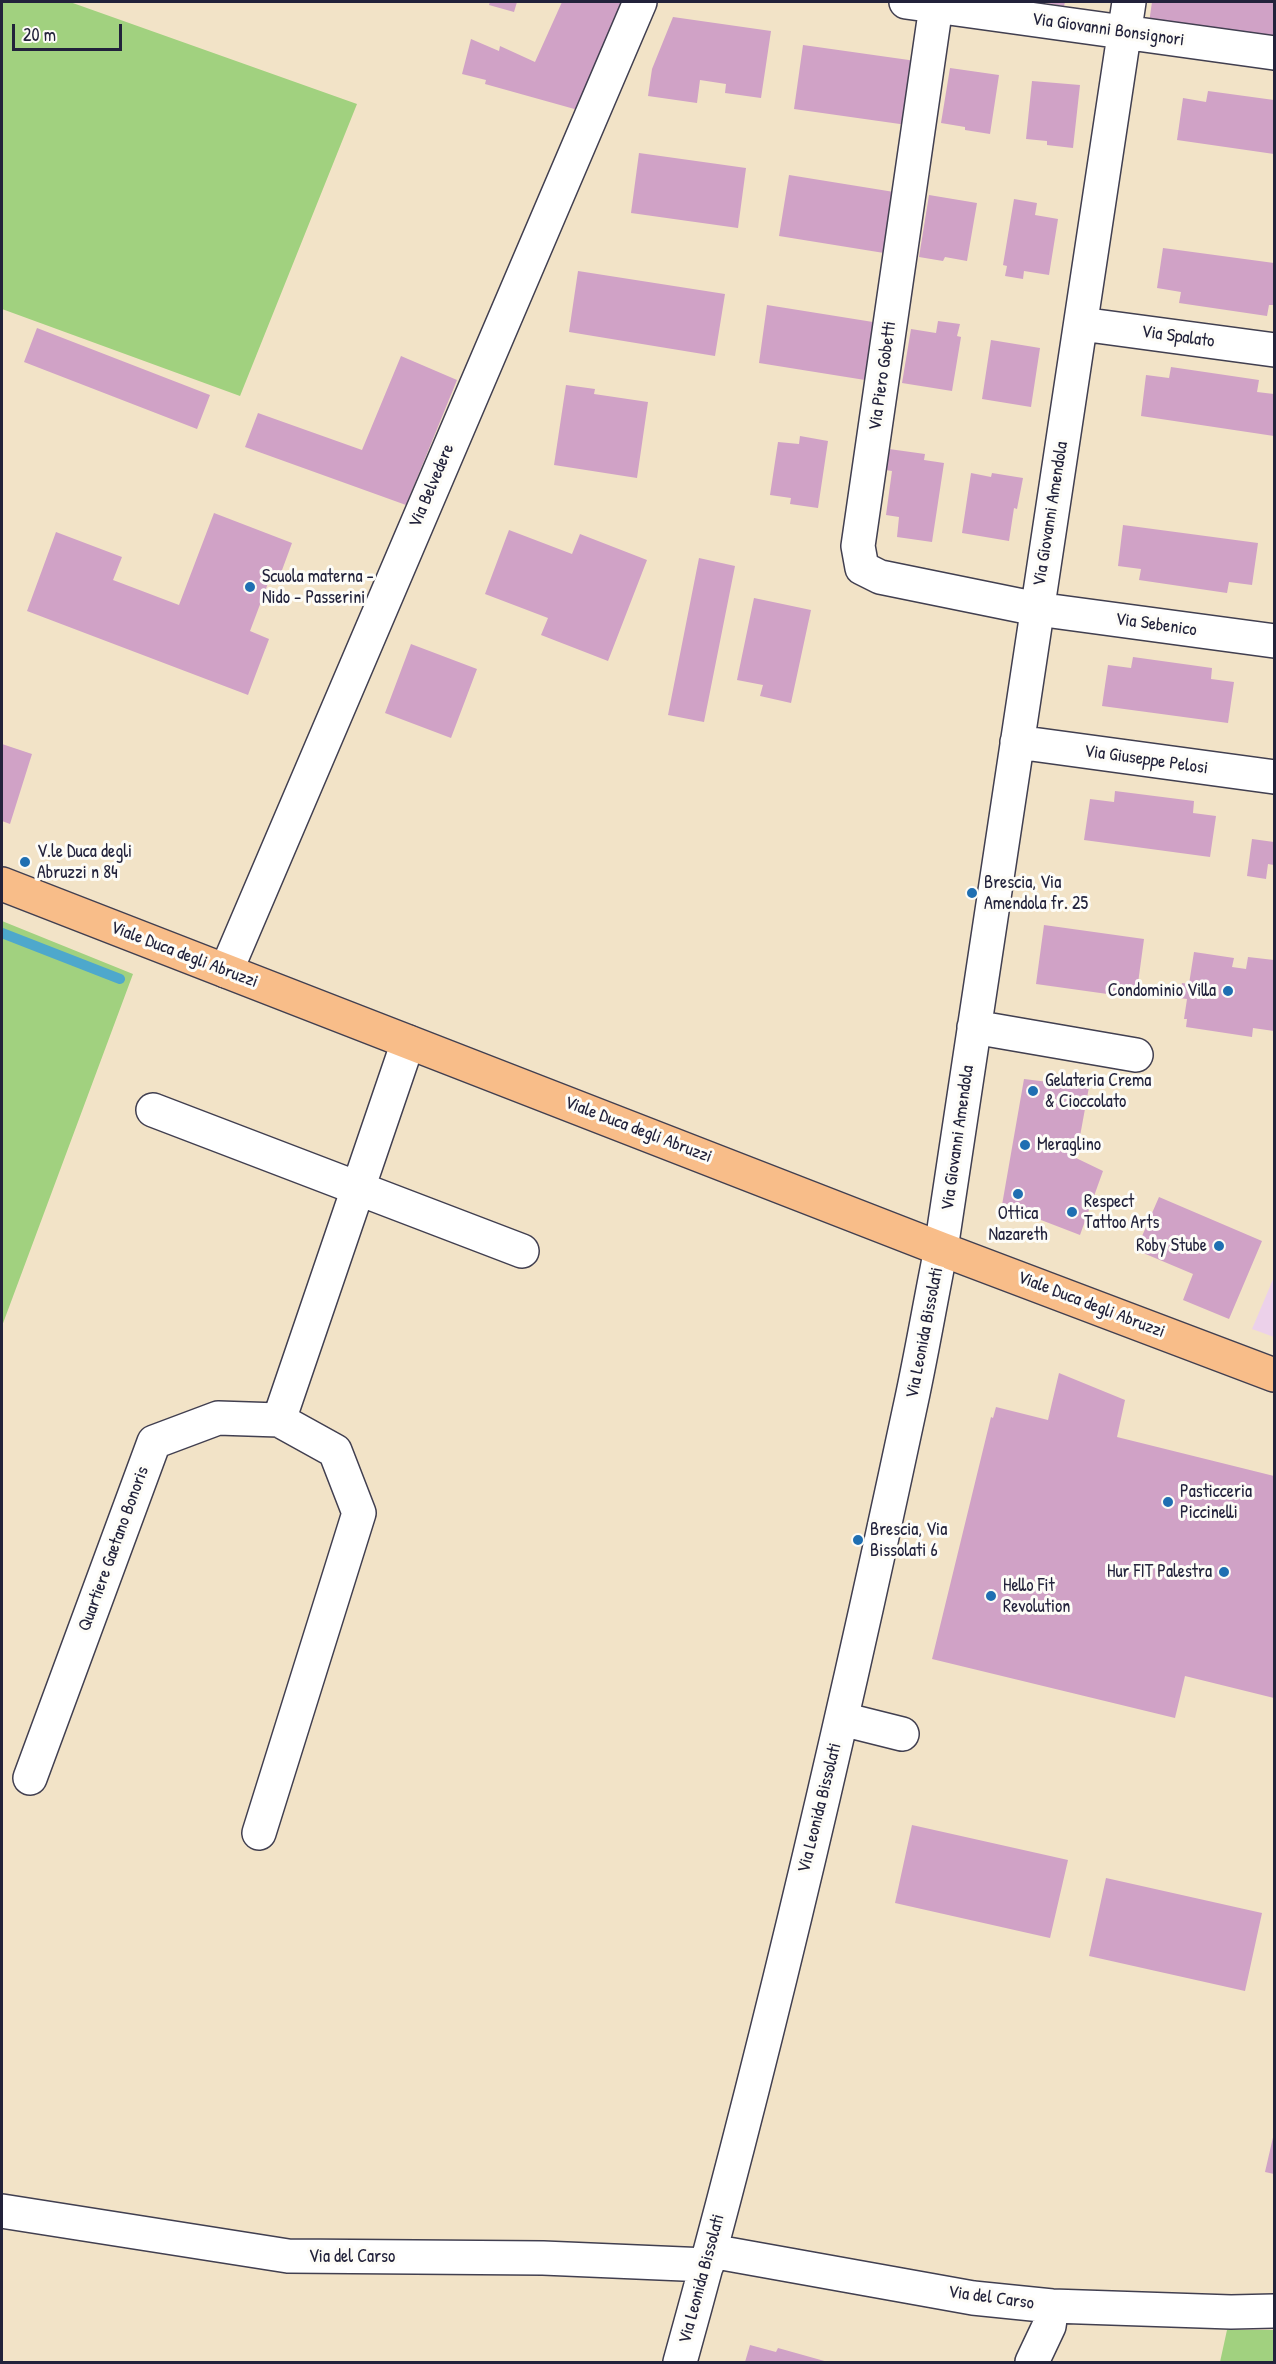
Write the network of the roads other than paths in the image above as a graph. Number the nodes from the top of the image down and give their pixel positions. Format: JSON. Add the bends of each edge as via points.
{"nodes":[{"id":1,"x":640,"y":2,"type":"edge"},
{"id":2,"x":921,"y":4,"type":"edge"},
{"id":3,"x":1126,"y":17,"type":"edge"},
{"id":4,"x":1275,"y":53,"type":"edge"},
{"id":5,"x":1081,"y":324,"type":"junction"},
{"id":6,"x":1275,"y":350,"type":"edge"},
{"id":7,"x":1037,"y":609,"type":"junction"},
{"id":8,"x":1275,"y":641,"type":"edge"},
{"id":9,"x":1017,"y":742,"type":"junction"},
{"id":10,"x":1275,"y":777,"type":"edge"},
{"id":11,"x":2,"y":884,"type":"edge"},
{"id":12,"x":226,"y":971,"type":"junction"},
{"id":13,"x":974,"y":1027,"type":"junction"},
{"id":14,"x":408,"y":1042,"type":"junction"},
{"id":15,"x":1136,"y":1055,"type":"dead end"},
{"id":16,"x":153,"y":1110,"type":"dead end"},
{"id":17,"x":358,"y":1188,"type":"junction"},
{"id":18,"x":941,"y":1249,"type":"junction"},
{"id":19,"x":522,"y":1251,"type":"dead end"},
{"id":20,"x":1275,"y":1375,"type":"edge"},
{"id":21,"x":279,"y":1420,"type":"junction"},
{"id":22,"x":842,"y":1719,"type":"junction"},
{"id":23,"x":902,"y":1734,"type":"dead end"},
{"id":24,"x":30,"y":1778,"type":"dead end"},
{"id":25,"x":258,"y":1833,"type":"dead end"},
{"id":26,"x":3,"y":2217,"type":"edge"},
{"id":27,"x":709,"y":2258,"type":"junction"},
{"id":28,"x":1052,"y":2306,"type":"junction"},
{"id":29,"x":1275,"y":2311,"type":"edge"},
{"id":30,"x":680,"y":2362,"type":"edge"},
{"id":31,"x":1032,"y":2362,"type":"edge"}],
"edges":[{"from":1,"to":12,"type":"street","name":"Via Belvedere"},
{"from":2,"to":3,"type":"street","name":"Via Giovanni Bonsignori"},
{"from":2,"to":7,"type":"street","name":"Via Piero Gobetti","via":[[858,546],[862,568],[880,577]]},
{"from":3,"to":4,"type":"street","name":"Via Giovanni Bonsignori"},
{"from":3,"to":5,"type":"street","name":"Via Giovanni Amendola"},
{"from":5,"to":6,"type":"street","name":"Via Spalato"},
{"from":5,"to":7,"type":"street","name":"Via Giovanni Amendola"},
{"from":7,"to":8,"type":"street","name":"Via Sebenico"},
{"from":7,"to":9,"type":"street","name":"Via Giovanni Amendola"},
{"from":9,"to":10,"type":"street","name":"Via Giuseppe Pelosi"},
{"from":9,"to":13,"type":"street","name":"Via Giovanni Amendola"},
{"from":11,"to":12,"type":"main road","name":"Viale Duca degli Abruzzi"},
{"from":12,"to":14,"type":"main road","name":"Viale Duca degli Abruzzi"},
{"from":13,"to":15,"type":"street"},
{"from":13,"to":18,"type":"street","name":"Via Giovanni Amendola"},
{"from":14,"to":17,"type":"street"},
{"from":14,"to":18,"type":"main road","name":"Viale Duca degli Abruzzi"},
{"from":16,"to":17,"type":"street"},
{"from":17,"to":19,"type":"street"},
{"from":17,"to":21,"type":"street"},
{"from":18,"to":20,"type":"main road","name":"Viale Duca degli Abruzzi"},
{"from":18,"to":22,"type":"street","name":"Via Leonida Bissolati"},
{"from":21,"to":24,"type":"street","name":"Quartiere Gaetano Bonoris","via":[[218,1418],[154,1442]]},
{"from":21,"to":25,"type":"street","name":"Quartiere Gaetano Bonoris","via":[[335,1451],[359,1513]]},
{"from":22,"to":23,"type":"street"},
{"from":22,"to":27,"type":"street","name":"Via Leonida Bissolati"},
{"from":26,"to":27,"type":"street","name":"Via del Carso","via":[[288,2256]]},
{"from":27,"to":28,"type":"street","name":"Via del Carso","via":[[973,2298]]},
{"from":27,"to":30,"type":"street","name":"Via Leonida Bissolati"},
{"from":28,"to":29,"type":"street","name":"Via del Carso"},
{"from":28,"to":31,"type":"street","via":[[1049,2326]]}]}
